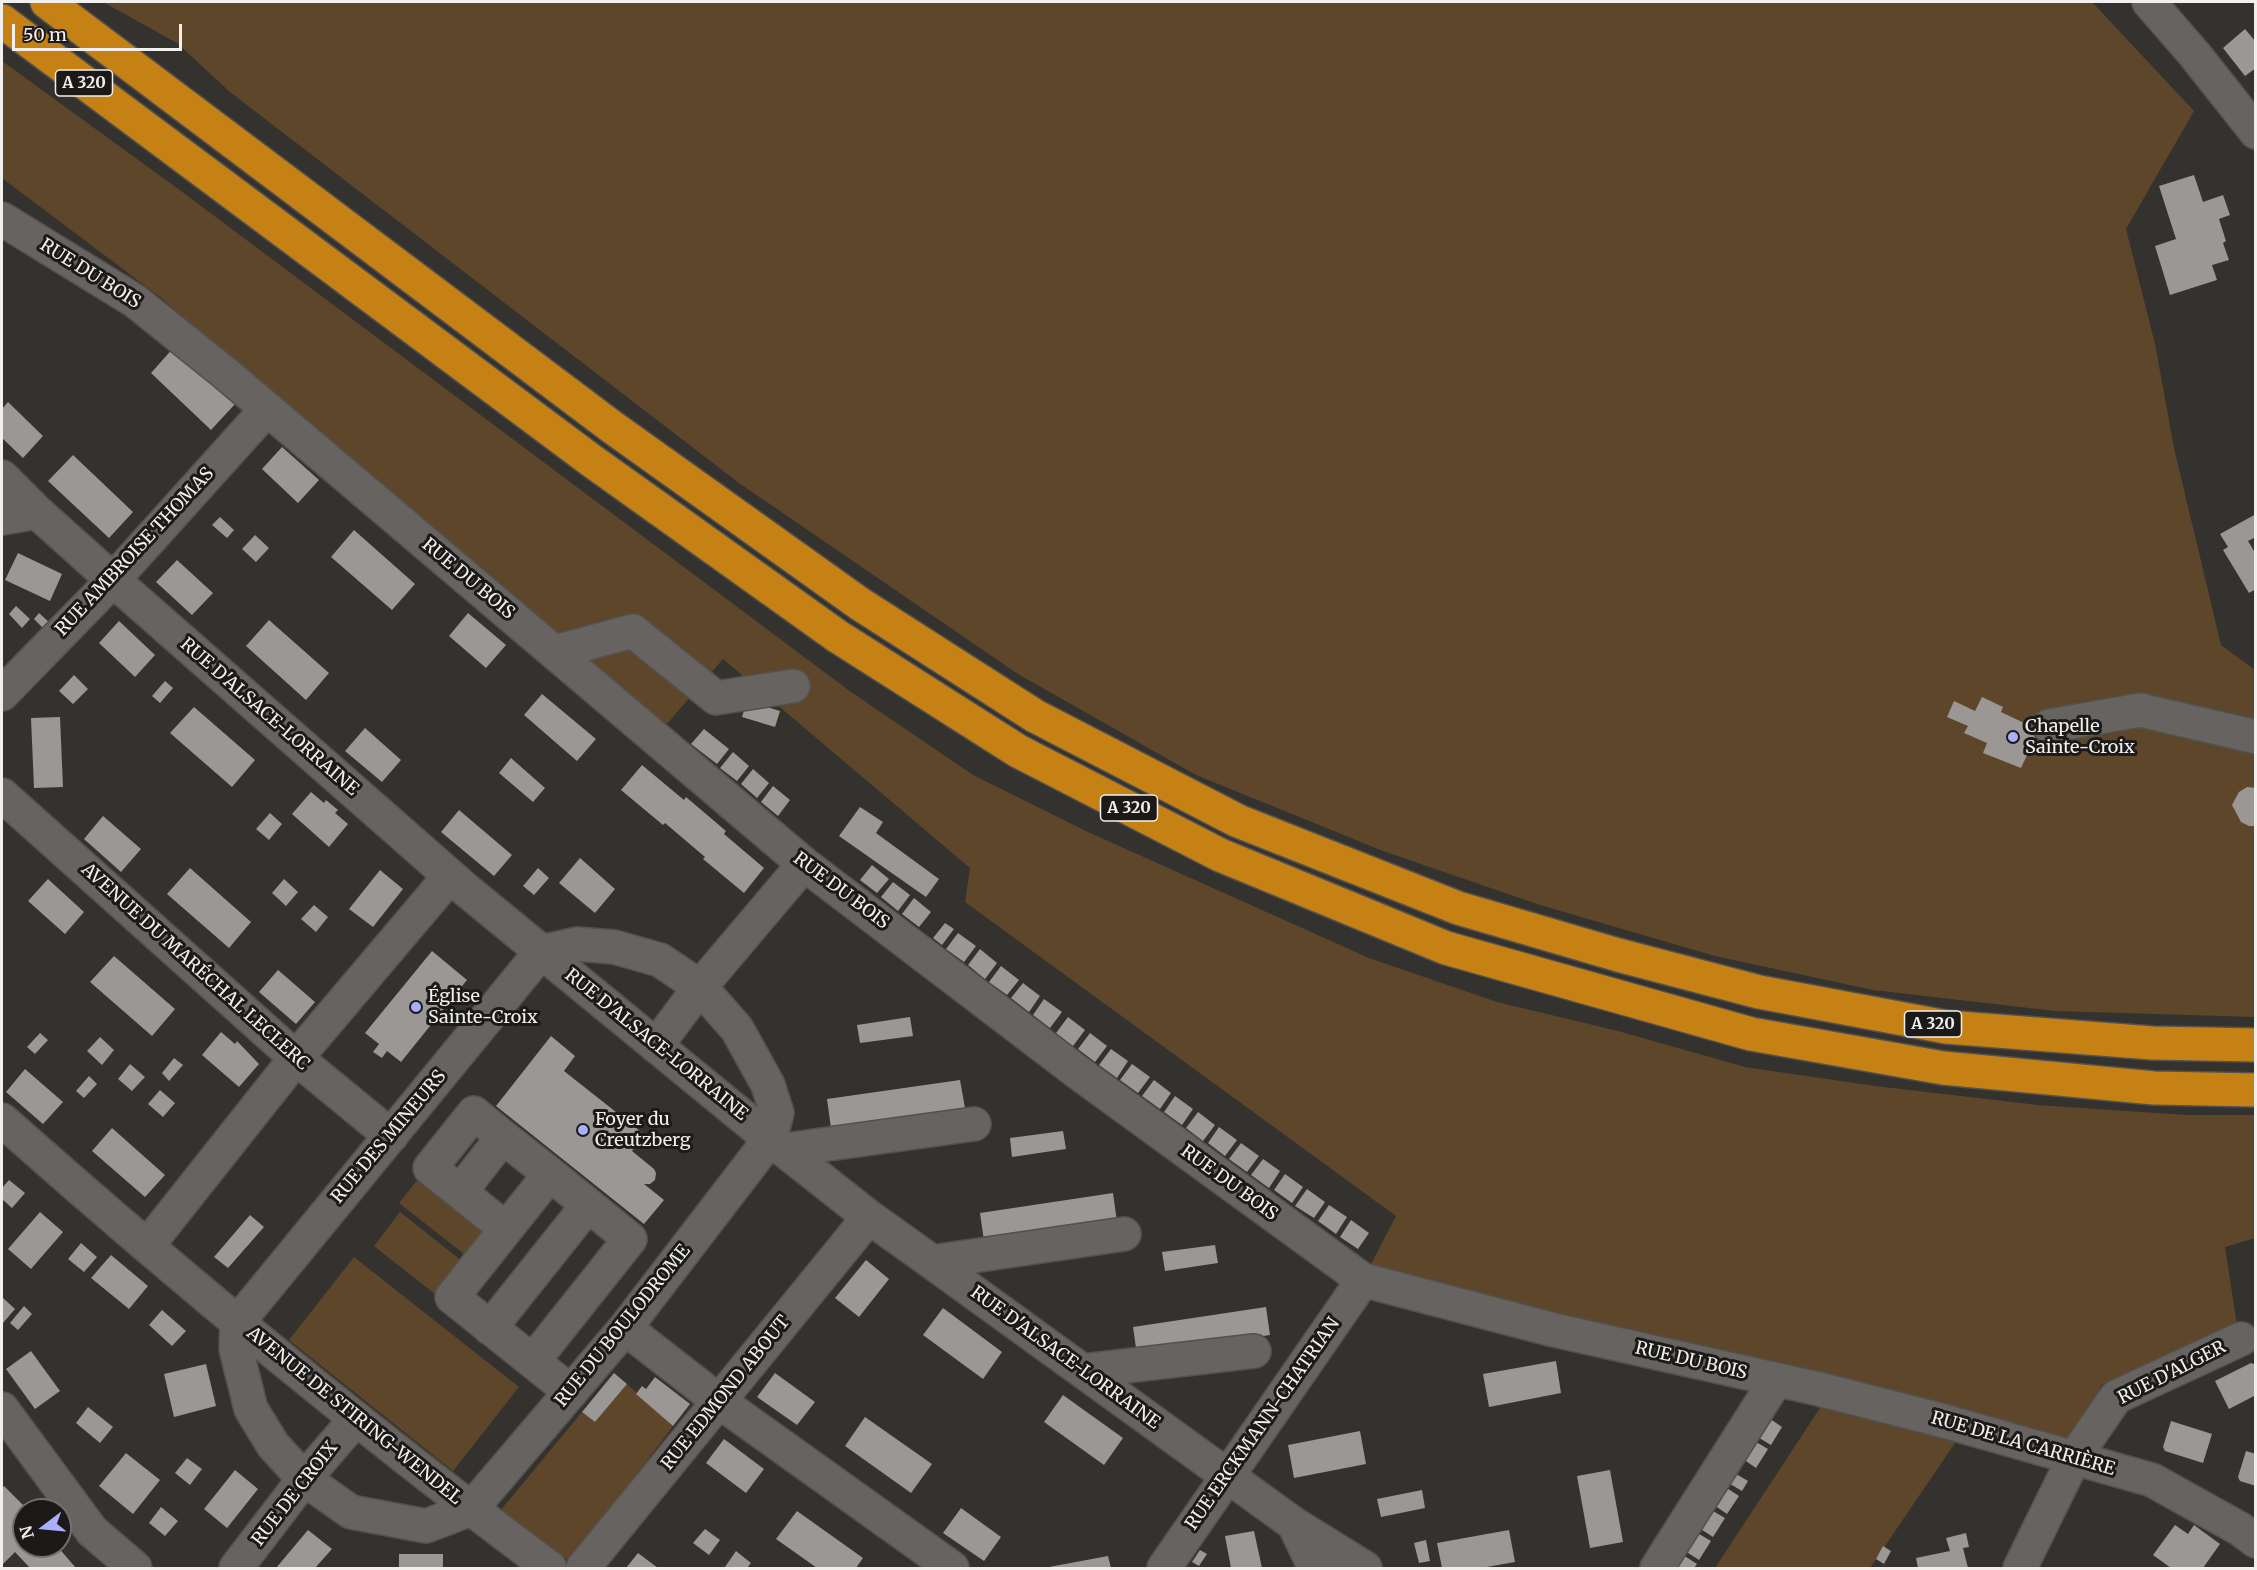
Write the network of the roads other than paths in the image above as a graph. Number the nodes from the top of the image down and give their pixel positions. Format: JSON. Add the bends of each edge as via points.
{"nodes":[{"id":1,"x":47,"y":2,"type":"edge"},
{"id":2,"x":2149,"y":2,"type":"edge"},
{"id":3,"x":2,"y":21,"type":"edge"},
{"id":4,"x":2256,"y":132,"type":"edge"},
{"id":5,"x":2,"y":219,"type":"edge"},
{"id":6,"x":267,"y":409,"type":"junction"},
{"id":7,"x":2,"y":477,"type":"edge"},
{"id":8,"x":37,"y":512,"type":"junction"},
{"id":9,"x":2,"y":518,"type":"edge"},
{"id":10,"x":113,"y":580,"type":"junction"},
{"id":11,"x":555,"y":652,"type":"junction"},
{"id":12,"x":793,"y":687,"type":"dead end"},
{"id":13,"x":2,"y":694,"type":"edge"},
{"id":14,"x":2049,"y":726,"type":"dead end"},
{"id":15,"x":2256,"y":737,"type":"edge"},
{"id":16,"x":2,"y":795,"type":"edge"},
{"id":17,"x":804,"y":864,"type":"junction"},
{"id":18,"x":450,"y":876,"type":"junction"},
{"id":19,"x":541,"y":952,"type":"junction"},
{"id":20,"x":700,"y":987,"type":"junction"},
{"id":21,"x":2256,"y":1045,"type":"edge"},
{"id":22,"x":656,"y":1046,"type":"junction"},
{"id":23,"x":296,"y":1058,"type":"junction"},
{"id":24,"x":2256,"y":1090,"type":"edge"},
{"id":25,"x":2,"y":1120,"type":"edge"},
{"id":26,"x":974,"y":1124,"type":"dead end"},
{"id":27,"x":391,"y":1136,"type":"junction"},
{"id":28,"x":778,"y":1144,"type":"junction"},
{"id":29,"x":550,"y":1174,"type":"junction"},
{"id":30,"x":588,"y":1205,"type":"junction"},
{"id":31,"x":869,"y":1217,"type":"junction"},
{"id":32,"x":506,"y":1229,"type":"junction"},
{"id":33,"x":1124,"y":1234,"type":"dead end"},
{"id":34,"x":147,"y":1246,"type":"junction"},
{"id":35,"x":932,"y":1262,"type":"junction"},
{"id":36,"x":1363,"y":1280,"type":"junction"},
{"id":37,"x":237,"y":1323,"type":"junction"},
{"id":38,"x":490,"y":1328,"type":"junction"},
{"id":39,"x":625,"y":1328,"type":"junction"},
{"id":40,"x":2241,"y":1339,"type":"dead end"},
{"id":41,"x":1254,"y":1352,"type":"dead end"},
{"id":42,"x":532,"y":1361,"type":"junction"},
{"id":43,"x":1083,"y":1371,"type":"junction"},
{"id":44,"x":1776,"y":1380,"type":"junction"},
{"id":45,"x":571,"y":1392,"type":"junction"},
{"id":46,"x":720,"y":1402,"type":"junction"},
{"id":47,"x":2,"y":1409,"type":"edge"},
{"id":48,"x":355,"y":1420,"type":"junction"},
{"id":49,"x":2074,"y":1458,"type":"junction"},
{"id":50,"x":1228,"y":1475,"type":"junction"},
{"id":51,"x":304,"y":1479,"type":"junction"},
{"id":52,"x":471,"y":1509,"type":"junction"},
{"id":53,"x":1294,"y":1524,"type":"junction"},
{"id":54,"x":2256,"y":1541,"type":"edge"},
{"id":55,"x":135,"y":1569,"type":"edge"},
{"id":56,"x":236,"y":1569,"type":"edge"},
{"id":57,"x":550,"y":1569,"type":"edge"},
{"id":58,"x":583,"y":1569,"type":"edge"},
{"id":59,"x":952,"y":1569,"type":"edge"},
{"id":60,"x":1164,"y":1569,"type":"edge"},
{"id":61,"x":1315,"y":1569,"type":"edge"},
{"id":62,"x":1365,"y":1569,"type":"edge"},
{"id":63,"x":1657,"y":1569,"type":"edge"},
{"id":64,"x":2020,"y":1569,"type":"edge"}],
"edges":[{"from":1,"to":21,"type":"highway","number":"A 320","via":[[612,427],[860,604],[1035,716],[1238,820],[1458,908],[1759,992],[1946,1027],[2152,1043]]},
{"from":2,"to":4,"type":"street"},
{"from":3,"to":24,"type":"highway","number":"A 320","via":[[592,462],[837,636],[1018,751],[1220,855],[1446,948],[1751,1034],[1943,1068],[2154,1088]]},
{"from":5,"to":6,"type":"street","name":"RUE DU BOIS","via":[[135,301]]},
{"from":6,"to":10,"type":"street","name":"RUE AMBROISE THOMAS"},
{"from":6,"to":11,"type":"street","name":"RUE DU BOIS"},
{"from":7,"to":8,"type":"street","name":"RUE D'ALSACE-LORRAINE"},
{"from":8,"to":9,"type":"street"},
{"from":8,"to":10,"type":"street","name":"RUE D'ALSACE-LORRAINE"},
{"from":10,"to":13,"type":"street","name":"RUE AMBROISE THOMAS"},
{"from":10,"to":18,"type":"street","name":"RUE D'ALSACE-LORRAINE"},
{"from":11,"to":12,"type":"street","via":[[633,631],[716,698]]},
{"from":11,"to":17,"type":"street","name":"RUE DU BOIS"},
{"from":14,"to":15,"type":"street","via":[[2140,710]]},
{"from":16,"to":23,"type":"street","name":"AVENUE DU MARÉCHAL LECLERC"},
{"from":17,"to":20,"type":"street"},
{"from":17,"to":36,"type":"street","name":"RUE DU BOIS","via":[[1080,1074]]},
{"from":18,"to":19,"type":"street","name":"RUE D'ALSACE-LORRAINE"},
{"from":18,"to":23,"type":"street"},
{"from":19,"to":20,"type":"street","name":"RUE D'ALSACE-LORRAINE","via":[[577,944],[614,946],[660,960]]},
{"from":19,"to":22,"type":"street","name":"RUE D'ALSACE-LORRAINE"},
{"from":19,"to":27,"type":"street","name":"RUE DES MINEURS"},
{"from":20,"to":22,"type":"street"},
{"from":20,"to":28,"type":"street","name":"RUE D'ALSACE-LORRAINE","via":[[737,1029],[768,1085],[777,1113]]},
{"from":22,"to":28,"type":"street","name":"RUE D'ALSACE-LORRAINE"},
{"from":23,"to":27,"type":"street","name":"AVENUE DU MARÉCHAL LECLERC"},
{"from":23,"to":34,"type":"street"},
{"from":25,"to":34,"type":"street","name":"AVENUE DE STIRING-WENDEL"},
{"from":26,"to":28,"type":"street"},
{"from":27,"to":37,"type":"street","name":"RUE DES MINEURS"},
{"from":28,"to":31,"type":"street","name":"RUE D'ALSACE-LORRAINE"},
{"from":28,"to":39,"type":"street","name":"RUE DU BOULODROME"},
{"from":29,"to":30,"type":"street"},
{"from":29,"to":32,"type":"street"},
{"from":29,"to":32,"type":"street","via":[[474,1113],[430,1168]]},
{"from":30,"to":38,"type":"street"},
{"from":30,"to":42,"type":"street","via":[[630,1239]]},
{"from":31,"to":35,"type":"street","name":"RUE D'ALSACE-LORRAINE"},
{"from":31,"to":46,"type":"street","name":"RUE EDMOND ABOUT"},
{"from":32,"to":38,"type":"street","via":[[452,1297]]},
{"from":33,"to":35,"type":"street"},
{"from":34,"to":37,"type":"street","name":"AVENUE DE STIRING-WENDEL"},
{"from":35,"to":43,"type":"street","name":"RUE D'ALSACE-LORRAINE"},
{"from":36,"to":44,"type":"street","name":"RUE DU BOIS","via":[[1554,1330]]},
{"from":36,"to":50,"type":"street","name":"RUE ERCKMANN-CHATRIAN"},
{"from":37,"to":48,"type":"street","name":"AVENUE DE STIRING-WENDEL"},
{"from":37,"to":51,"type":"street","name":"AVENUE DE STIRING-WENDEL","via":[[236,1349],[251,1409],[273,1445]]},
{"from":38,"to":42,"type":"street"},
{"from":39,"to":45,"type":"street","name":"RUE DU BOULODROME"},
{"from":39,"to":46,"type":"street"},
{"from":40,"to":49,"type":"street","name":"RUE D'ALGER","via":[[2116,1397]]},
{"from":41,"to":43,"type":"street"},
{"from":42,"to":45,"type":"street"},
{"from":43,"to":50,"type":"street","name":"RUE D'ALSACE-LORRAINE"},
{"from":44,"to":49,"type":"street","name":"RUE DE LA CARRIÈRE"},
{"from":44,"to":63,"type":"street"},
{"from":45,"to":52,"type":"street","name":"RUE DU BOULODROME"},
{"from":46,"to":58,"type":"street","name":"RUE EDMOND ABOUT"},
{"from":46,"to":59,"type":"street"},
{"from":47,"to":55,"type":"street","via":[[92,1531]]},
{"from":48,"to":51,"type":"street","name":"RUE DE CROIX"},
{"from":48,"to":52,"type":"street","name":"AVENUE DE STIRING-WENDEL"},
{"from":49,"to":54,"type":"street","name":"RUE DE LA CARRIÈRE","via":[[2152,1480]]},
{"from":49,"to":64,"type":"street","name":"RUE D'ALGER"},
{"from":50,"to":53,"type":"street","name":"RUE D'ALSACE-LORRAINE"},
{"from":50,"to":60,"type":"street","name":"RUE ERCKMANN-CHATRIAN"},
{"from":51,"to":52,"type":"street","name":"AVENUE DE STIRING-WENDEL","via":[[351,1512],[426,1526]]},
{"from":51,"to":56,"type":"street","name":"RUE DE CROIX"},
{"from":52,"to":57,"type":"street","name":"AVENUE DE STIRING-WENDEL"},
{"from":53,"to":61,"type":"street"},
{"from":53,"to":62,"type":"street","name":"RUE D'ALSACE-LORRAINE"}]}
